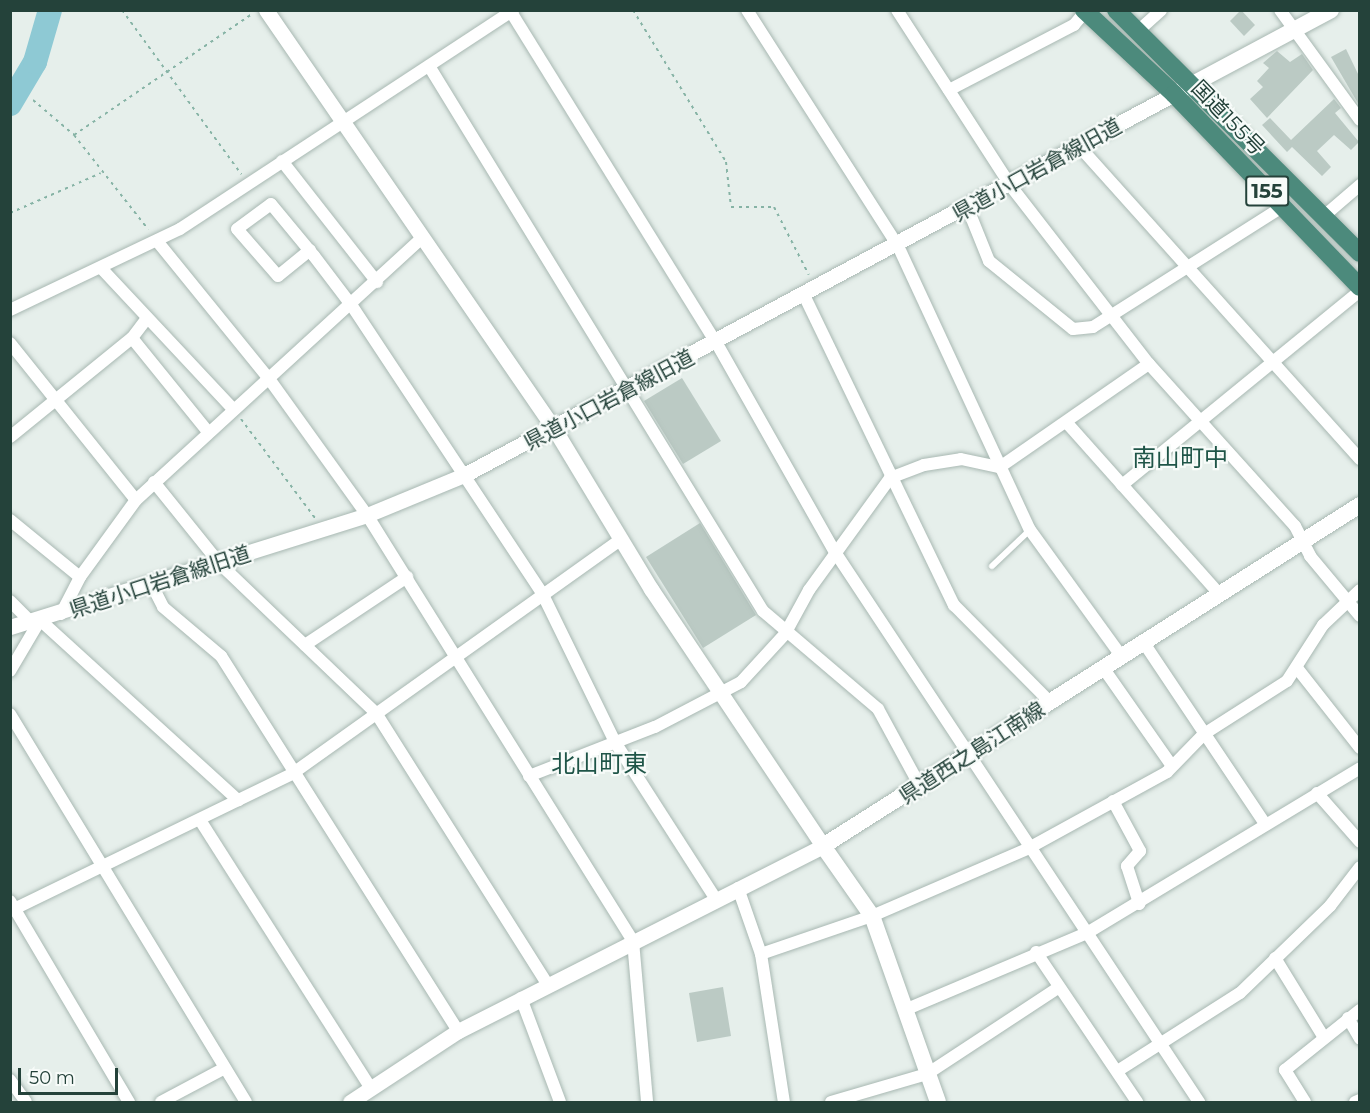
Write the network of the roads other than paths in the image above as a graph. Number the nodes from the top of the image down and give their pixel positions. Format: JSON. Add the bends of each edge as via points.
{"nodes":[{"id":1,"x":266,"y":10,"type":"edge"},
{"id":2,"x":747,"y":10,"type":"edge"},
{"id":3,"x":897,"y":10,"type":"edge"},
{"id":4,"x":1116,"y":10,"type":"edge"},
{"id":5,"x":1161,"y":10,"type":"edge"},
{"id":6,"x":1280,"y":10,"type":"edge"},
{"id":7,"x":1331,"y":10,"type":"edge"},
{"id":8,"x":512,"y":11,"type":"edge"},
{"id":9,"x":1085,"y":11,"type":"edge"},
{"id":10,"x":1295,"y":30,"type":"junction"},
{"id":11,"x":1138,"y":32,"type":"junction"},
{"id":12,"x":429,"y":66,"type":"junction"},
{"id":13,"x":1192,"y":85,"type":"junction"},
{"id":14,"x":949,"y":90,"type":"junction"},
{"id":15,"x":1174,"y":94,"type":"junction"},
{"id":16,"x":1359,"y":120,"type":"edge"},
{"id":17,"x":345,"y":122,"type":"junction"},
{"id":18,"x":1078,"y":145,"type":"junction"},
{"id":19,"x":282,"y":161,"type":"junction"},
{"id":20,"x":1359,"y":185,"type":"edge"},
{"id":21,"x":1010,"y":186,"type":"junction"},
{"id":22,"x":1282,"y":207,"type":"junction"},
{"id":23,"x":968,"y":209,"type":"junction"},
{"id":24,"x":1324,"y":216,"type":"junction"},
{"id":25,"x":423,"y":237,"type":"junction"},
{"id":26,"x":157,"y":241,"type":"junction"},
{"id":27,"x":898,"y":246,"type":"junction"},
{"id":28,"x":309,"y":250,"type":"junction"},
{"id":29,"x":1359,"y":253,"type":"edge"},
{"id":30,"x":1187,"y":266,"type":"junction"},
{"id":31,"x":102,"y":269,"type":"junction"},
{"id":32,"x":377,"y":282,"type":"junction"},
{"id":33,"x":1359,"y":289,"type":"edge"},
{"id":34,"x":810,"y":291,"type":"junction"},
{"id":35,"x":352,"y":306,"type":"junction"},
{"id":36,"x":10,"y":310,"type":"edge"},
{"id":37,"x":1110,"y":316,"type":"junction"},
{"id":38,"x":147,"y":318,"type":"junction"},
{"id":39,"x":132,"y":338,"type":"junction"},
{"id":40,"x":716,"y":342,"type":"junction"},
{"id":41,"x":10,"y":343,"type":"edge"},
{"id":42,"x":1270,"y":362,"type":"junction"},
{"id":43,"x":1149,"y":364,"type":"junction"},
{"id":44,"x":270,"y":380,"type":"junction"},
{"id":45,"x":631,"y":389,"type":"junction"},
{"id":46,"x":56,"y":404,"type":"junction"},
{"id":47,"x":234,"y":410,"type":"junction"},
{"id":48,"x":1201,"y":421,"type":"junction"},
{"id":49,"x":1067,"y":423,"type":"junction"},
{"id":50,"x":555,"y":429,"type":"junction"},
{"id":51,"x":208,"y":432,"type":"junction"},
{"id":52,"x":10,"y":437,"type":"edge"},
{"id":53,"x":1359,"y":459,"type":"edge"},
{"id":54,"x":1000,"y":467,"type":"junction"},
{"id":55,"x":464,"y":475,"type":"junction"},
{"id":56,"x":890,"y":478,"type":"junction"},
{"id":57,"x":154,"y":482,"type":"junction"},
{"id":58,"x":1122,"y":485,"type":"junction"},
{"id":59,"x":136,"y":500,"type":"junction"},
{"id":60,"x":1359,"y":505,"type":"edge"},
{"id":61,"x":367,"y":515,"type":"junction"},
{"id":62,"x":10,"y":520,"type":"edge"},
{"id":63,"x":1030,"y":530,"type":"junction"},
{"id":64,"x":620,"y":540,"type":"junction"},
{"id":65,"x":1303,"y":542,"type":"junction"},
{"id":66,"x":835,"y":552,"type":"junction"},
{"id":67,"x":220,"y":564,"type":"junction"},
{"id":68,"x":992,"y":566,"type":"dead end"},
{"id":69,"x":80,"y":577,"type":"junction"},
{"id":70,"x":407,"y":577,"type":"junction"},
{"id":71,"x":153,"y":587,"type":"junction"},
{"id":72,"x":1359,"y":590,"type":"edge"},
{"id":73,"x":543,"y":595,"type":"junction"},
{"id":74,"x":1220,"y":595,"type":"junction"},
{"id":75,"x":10,"y":601,"type":"edge"},
{"id":76,"x":1348,"y":602,"type":"junction"},
{"id":77,"x":61,"y":614,"type":"junction"},
{"id":78,"x":1359,"y":616,"type":"edge"},
{"id":79,"x":36,"y":621,"type":"junction"},
{"id":80,"x":10,"y":627,"type":"edge"},
{"id":81,"x":785,"y":634,"type":"junction"},
{"id":82,"x":1144,"y":643,"type":"junction"},
{"id":83,"x":305,"y":645,"type":"junction"},
{"id":84,"x":459,"y":657,"type":"junction"},
{"id":85,"x":1122,"y":657,"type":"junction"},
{"id":86,"x":1297,"y":668,"type":"junction"},
{"id":87,"x":1104,"y":669,"type":"junction"},
{"id":88,"x":10,"y":671,"type":"edge"},
{"id":89,"x":725,"y":694,"type":"junction"},
{"id":90,"x":1051,"y":703,"type":"junction"},
{"id":91,"x":376,"y":712,"type":"junction"},
{"id":92,"x":10,"y":714,"type":"edge"},
{"id":93,"x":1204,"y":734,"type":"junction"},
{"id":94,"x":615,"y":742,"type":"junction"},
{"id":95,"x":1359,"y":748,"type":"edge"},
{"id":96,"x":969,"y":756,"type":"junction"},
{"id":97,"x":1172,"y":766,"type":"junction"},
{"id":98,"x":1359,"y":768,"type":"edge"},
{"id":99,"x":292,"y":774,"type":"junction"},
{"id":100,"x":529,"y":776,"type":"junction"},
{"id":101,"x":921,"y":788,"type":"junction"},
{"id":102,"x":1317,"y":794,"type":"junction"},
{"id":103,"x":238,"y":800,"type":"junction"},
{"id":104,"x":1113,"y":801,"type":"junction"},
{"id":105,"x":200,"y":820,"type":"junction"},
{"id":106,"x":1263,"y":822,"type":"junction"},
{"id":107,"x":1359,"y":842,"type":"edge"},
{"id":108,"x":822,"y":846,"type":"junction"},
{"id":109,"x":1027,"y":849,"type":"junction"},
{"id":110,"x":1359,"y":867,"type":"edge"},
{"id":111,"x":102,"y":868,"type":"junction"},
{"id":112,"x":738,"y":888,"type":"junction"},
{"id":113,"x":715,"y":898,"type":"junction"},
{"id":114,"x":1139,"y":904,"type":"junction"},
{"id":115,"x":12,"y":907,"type":"edge"},
{"id":116,"x":872,"y":916,"type":"junction"},
{"id":117,"x":1087,"y":933,"type":"junction"},
{"id":118,"x":633,"y":941,"type":"junction"},
{"id":119,"x":1036,"y":952,"type":"junction"},
{"id":120,"x":761,"y":954,"type":"junction"},
{"id":121,"x":1275,"y":958,"type":"junction"},
{"id":122,"x":548,"y":985,"type":"junction"},
{"id":123,"x":1058,"y":988,"type":"junction"},
{"id":124,"x":520,"y":998,"type":"junction"},
{"id":125,"x":907,"y":1010,"type":"junction"},
{"id":126,"x":1359,"y":1010,"type":"edge"},
{"id":127,"x":1348,"y":1018,"type":"junction"},
{"id":128,"x":458,"y":1031,"type":"junction"},
{"id":129,"x":1323,"y":1036,"type":"junction"},
{"id":130,"x":1359,"y":1039,"type":"edge"},
{"id":131,"x":1161,"y":1044,"type":"junction"},
{"id":132,"x":225,"y":1068,"type":"junction"},
{"id":133,"x":1119,"y":1070,"type":"junction"},
{"id":134,"x":927,"y":1074,"type":"junction"},
{"id":135,"x":10,"y":1080,"type":"edge"},
{"id":136,"x":370,"y":1087,"type":"junction"},
{"id":137,"x":1359,"y":1100,"type":"edge"},
{"id":138,"x":26,"y":1102,"type":"edge"},
{"id":139,"x":129,"y":1102,"type":"edge"},
{"id":140,"x":161,"y":1102,"type":"edge"},
{"id":141,"x":246,"y":1102,"type":"edge"},
{"id":142,"x":350,"y":1102,"type":"edge"},
{"id":143,"x":560,"y":1102,"type":"edge"},
{"id":144,"x":647,"y":1102,"type":"edge"},
{"id":145,"x":784,"y":1102,"type":"edge"},
{"id":146,"x":831,"y":1102,"type":"edge"},
{"id":147,"x":938,"y":1102,"type":"edge"},
{"id":148,"x":1137,"y":1102,"type":"edge"},
{"id":149,"x":1199,"y":1102,"type":"edge"},
{"id":150,"x":1305,"y":1102,"type":"edge"},
{"id":151,"x":1355,"y":1102,"type":"edge"}],
"edges":[{"from":1,"to":17,"type":"street"},
{"from":2,"to":27,"type":"street"},
{"from":3,"to":14,"type":"street"},
{"from":4,"to":11,"type":"highway","name":"国道155号","number":"155"},
{"from":5,"to":11,"type":"street"},
{"from":6,"to":10,"type":"street"},
{"from":7,"to":10,"type":"main road"},
{"from":8,"to":12,"type":"street"},
{"from":8,"to":40,"type":"street"},
{"from":9,"to":14,"type":"street","via":[[1074,25]]},
{"from":9,"to":15,"type":"highway","name":"国道155号","number":"155"},
{"from":10,"to":13,"type":"main road"},
{"from":10,"to":16,"type":"street"},
{"from":11,"to":13,"type":"highway","name":"国道155号","number":"155"},
{"from":12,"to":17,"type":"street"},
{"from":12,"to":45,"type":"street"},
{"from":13,"to":15,"type":"main road"},
{"from":13,"to":24,"type":"highway","name":"国道155号","number":"155"},
{"from":14,"to":21,"type":"street"},
{"from":15,"to":18,"type":"street","name":"県道小口岩倉線旧道"},
{"from":15,"to":22,"type":"highway","name":"国道155号","number":"155"},
{"from":17,"to":19,"type":"street"},
{"from":17,"to":25,"type":"street"},
{"from":18,"to":21,"type":"street","name":"県道小口岩倉線旧道"},
{"from":18,"to":30,"type":"street"},
{"from":19,"to":26,"type":"street"},
{"from":19,"to":32,"type":"street"},
{"from":20,"to":24,"type":"street"},
{"from":21,"to":23,"type":"street","name":"県道小口岩倉線旧道"},
{"from":21,"to":37,"type":"street"},
{"from":22,"to":30,"type":"street"},
{"from":22,"to":33,"type":"highway","name":"国道155号","number":"155"},
{"from":23,"to":27,"type":"street","name":"県道小口岩倉線旧道"},
{"from":23,"to":37,"type":"street","via":[[989,261],[1073,329],[1093,327]]},
{"from":24,"to":29,"type":"highway","name":"国道155号","number":"155"},
{"from":25,"to":32,"type":"street"},
{"from":25,"to":50,"type":"street"},
{"from":26,"to":31,"type":"street"},
{"from":26,"to":44,"type":"street"},
{"from":27,"to":34,"type":"street","name":"県道小口岩倉線旧道"},
{"from":27,"to":54,"type":"street"},
{"from":28,"to":28,"type":"street","via":[[271,204],[237,229],[278,276]]},
{"from":28,"to":35,"type":"street"},
{"from":30,"to":37,"type":"street"},
{"from":30,"to":42,"type":"street"},
{"from":31,"to":36,"type":"street"},
{"from":31,"to":38,"type":"street"},
{"from":32,"to":35,"type":"street"},
{"from":33,"to":42,"type":"street"},
{"from":34,"to":40,"type":"street","name":"県道小口岩倉線旧道"},
{"from":34,"to":56,"type":"street"},
{"from":35,"to":44,"type":"street"},
{"from":35,"to":55,"type":"street"},
{"from":37,"to":43,"type":"street"},
{"from":38,"to":39,"type":"street"},
{"from":38,"to":47,"type":"street"},
{"from":39,"to":46,"type":"street"},
{"from":39,"to":51,"type":"street"},
{"from":40,"to":45,"type":"street","name":"県道小口岩倉線旧道"},
{"from":40,"to":66,"type":"street"},
{"from":41,"to":46,"type":"street"},
{"from":42,"to":48,"type":"street"},
{"from":42,"to":53,"type":"street"},
{"from":43,"to":48,"type":"street"},
{"from":43,"to":49,"type":"street"},
{"from":44,"to":47,"type":"street"},
{"from":44,"to":61,"type":"street"},
{"from":45,"to":50,"type":"street","name":"県道小口岩倉線旧道"},
{"from":45,"to":81,"type":"street","via":[[705,520],[763,611]]},
{"from":46,"to":52,"type":"street"},
{"from":46,"to":59,"type":"street"},
{"from":47,"to":51,"type":"street"},
{"from":48,"to":58,"type":"street"},
{"from":48,"to":65,"type":"street"},
{"from":49,"to":54,"type":"street"},
{"from":49,"to":58,"type":"street"},
{"from":50,"to":55,"type":"street","name":"県道小口岩倉線旧道"},
{"from":50,"to":64,"type":"street"},
{"from":51,"to":57,"type":"street"},
{"from":54,"to":56,"type":"street","via":[[961,459]]},
{"from":54,"to":63,"type":"street"},
{"from":55,"to":61,"type":"street","name":"県道小口岩倉線旧道"},
{"from":55,"to":73,"type":"street"},
{"from":56,"to":66,"type":"street"},
{"from":56,"to":90,"type":"street","via":[[954,605]]},
{"from":57,"to":59,"type":"street"},
{"from":57,"to":67,"type":"street"},
{"from":58,"to":74,"type":"street"},
{"from":59,"to":69,"type":"street"},
{"from":60,"to":65,"type":"main road","name":"県道西之島江南線"},
{"from":61,"to":67,"type":"street","name":"県道小口岩倉線旧道"},
{"from":61,"to":70,"type":"street"},
{"from":62,"to":69,"type":"street"},
{"from":63,"to":68,"type":"lane"},
{"from":63,"to":85,"type":"street"},
{"from":64,"to":73,"type":"street"},
{"from":64,"to":89,"type":"street"},
{"from":65,"to":74,"type":"main road","name":"県道西之島江南線"},
{"from":65,"to":76,"type":"street"},
{"from":66,"to":81,"type":"street"},
{"from":66,"to":96,"type":"street"},
{"from":67,"to":71,"type":"street","name":"県道小口岩倉線旧道"},
{"from":67,"to":83,"type":"street"},
{"from":69,"to":77,"type":"street"},
{"from":70,"to":83,"type":"street"},
{"from":70,"to":84,"type":"street"},
{"from":71,"to":77,"type":"street","name":"県道小口岩倉線旧道"},
{"from":71,"to":99,"type":"street","via":[[163,607],[221,656]]},
{"from":72,"to":76,"type":"street"},
{"from":73,"to":84,"type":"street"},
{"from":73,"to":94,"type":"street"},
{"from":74,"to":82,"type":"main road","name":"県道西之島江南線"},
{"from":75,"to":79,"type":"street"},
{"from":76,"to":78,"type":"street"},
{"from":76,"to":86,"type":"street","via":[[1323,626]]},
{"from":77,"to":79,"type":"street","name":"県道小口岩倉線旧道"},
{"from":79,"to":80,"type":"street","name":"県道小口岩倉線旧道"},
{"from":79,"to":88,"type":"street"},
{"from":79,"to":103,"type":"street"},
{"from":81,"to":89,"type":"street"},
{"from":81,"to":101,"type":"street","via":[[878,709]]},
{"from":82,"to":85,"type":"main road","name":"県道西之島江南線"},
{"from":82,"to":93,"type":"street"},
{"from":83,"to":91,"type":"street"},
{"from":84,"to":91,"type":"street"},
{"from":84,"to":100,"type":"street"},
{"from":85,"to":87,"type":"main road","name":"県道西之島江南線"},
{"from":86,"to":93,"type":"street","via":[[1274,692]]},
{"from":86,"to":95,"type":"street"},
{"from":87,"to":90,"type":"main road","name":"県道西之島江南線"},
{"from":87,"to":97,"type":"street"},
{"from":89,"to":94,"type":"street"},
{"from":89,"to":108,"type":"street"},
{"from":90,"to":96,"type":"main road","name":"県道西之島江南線"},
{"from":91,"to":99,"type":"street"},
{"from":91,"to":122,"type":"street"},
{"from":92,"to":111,"type":"street"},
{"from":93,"to":97,"type":"street"},
{"from":93,"to":106,"type":"street"},
{"from":94,"to":100,"type":"street"},
{"from":94,"to":113,"type":"street"},
{"from":96,"to":101,"type":"main road","name":"県道西之島江南線"},
{"from":96,"to":109,"type":"street"},
{"from":97,"to":104,"type":"street"},
{"from":98,"to":102,"type":"street"},
{"from":99,"to":103,"type":"street"},
{"from":99,"to":128,"type":"street"},
{"from":100,"to":118,"type":"street"},
{"from":101,"to":108,"type":"main road","name":"県道西之島江南線"},
{"from":102,"to":106,"type":"street"},
{"from":102,"to":107,"type":"street"},
{"from":103,"to":105,"type":"street"},
{"from":104,"to":109,"type":"street"},
{"from":104,"to":114,"type":"street","via":[[1140,851],[1127,866]]},
{"from":105,"to":111,"type":"street"},
{"from":105,"to":136,"type":"street"},
{"from":106,"to":114,"type":"street"},
{"from":108,"to":112,"type":"street"},
{"from":108,"to":116,"type":"main road"},
{"from":109,"to":116,"type":"street"},
{"from":109,"to":117,"type":"street"},
{"from":110,"to":121,"type":"street","via":[[1330,906]]},
{"from":111,"to":115,"type":"street"},
{"from":111,"to":132,"type":"street"},
{"from":112,"to":113,"type":"street"},
{"from":112,"to":120,"type":"street"},
{"from":113,"to":118,"type":"street"},
{"from":114,"to":117,"type":"street"},
{"from":115,"to":139,"type":"street"},
{"from":116,"to":120,"type":"street"},
{"from":116,"to":125,"type":"main road"},
{"from":117,"to":119,"type":"street"},
{"from":117,"to":131,"type":"street"},
{"from":118,"to":122,"type":"street"},
{"from":118,"to":144,"type":"street"},
{"from":119,"to":123,"type":"street"},
{"from":119,"to":125,"type":"street"},
{"from":120,"to":145,"type":"street"},
{"from":121,"to":129,"type":"street"},
{"from":121,"to":131,"type":"street","via":[[1240,993]]},
{"from":122,"to":124,"type":"street"},
{"from":123,"to":133,"type":"street"},
{"from":123,"to":134,"type":"street"},
{"from":124,"to":128,"type":"street"},
{"from":124,"to":143,"type":"street"},
{"from":125,"to":134,"type":"main road"},
{"from":126,"to":127,"type":"street"},
{"from":127,"to":129,"type":"street"},
{"from":127,"to":130,"type":"street"},
{"from":128,"to":136,"type":"street"},
{"from":129,"to":150,"type":"street","via":[[1285,1070]]},
{"from":131,"to":133,"type":"street"},
{"from":131,"to":149,"type":"street"},
{"from":132,"to":140,"type":"street"},
{"from":132,"to":141,"type":"street"},
{"from":133,"to":148,"type":"street"},
{"from":134,"to":146,"type":"street"},
{"from":134,"to":147,"type":"main road"},
{"from":135,"to":138,"type":"street"},
{"from":136,"to":142,"type":"street"},
{"from":137,"to":151,"type":"street"}]}
